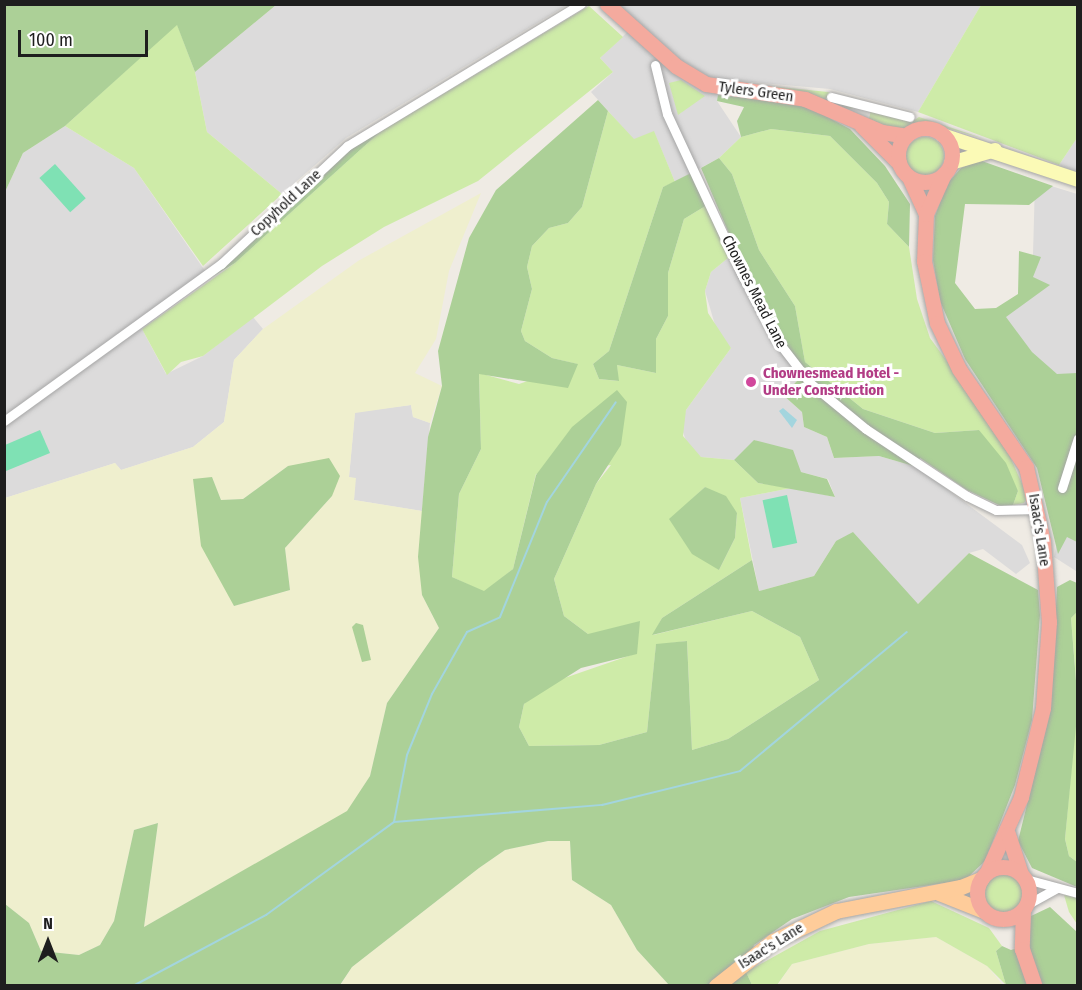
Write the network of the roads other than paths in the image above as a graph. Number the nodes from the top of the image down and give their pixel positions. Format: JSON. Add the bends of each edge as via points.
{"nodes":[{"id":1,"x":581,"y":4,"type":"edge"},
{"id":2,"x":612,"y":6,"type":"edge"},
{"id":3,"x":655,"y":64,"type":"dead end"},
{"id":4,"x":831,"y":97,"type":"dead end"},
{"id":5,"x":866,"y":106,"type":"junction"},
{"id":6,"x":910,"y":117,"type":"dead end"},
{"id":7,"x":857,"y":120,"type":"junction"},
{"id":8,"x":942,"y":135,"type":"junction"},
{"id":9,"x":906,"y":136,"type":"junction"},
{"id":10,"x":995,"y":150,"type":"junction"},
{"id":11,"x":899,"y":163,"type":"junction"},
{"id":12,"x":947,"y":169,"type":"junction"},
{"id":13,"x":909,"y":177,"type":"junction"},
{"id":14,"x":1077,"y":180,"type":"edge"},
{"id":15,"x":926,"y":214,"type":"junction"},
{"id":16,"x":4,"y":421,"type":"edge"},
{"id":17,"x":1077,"y":438,"type":"edge"},
{"id":18,"x":1062,"y":488,"type":"dead end"},
{"id":19,"x":1038,"y":509,"type":"junction"},
{"id":20,"x":1008,"y":834,"type":"junction"},
{"id":21,"x":984,"y":875,"type":"junction"},
{"id":22,"x":1023,"y":875,"type":"junction"},
{"id":23,"x":1057,"y":888,"type":"junction"},
{"id":24,"x":937,"y":893,"type":"junction"},
{"id":25,"x":1077,"y":893,"type":"edge"},
{"id":26,"x":1025,"y":908,"type":"junction"},
{"id":27,"x":984,"y":911,"type":"junction"},
{"id":28,"x":998,"y":919,"type":"junction"},
{"id":29,"x":1022,"y":949,"type":"junction"},
{"id":30,"x":716,"y":986,"type":"edge"},
{"id":31,"x":1035,"y":986,"type":"edge"}],
"edges":[{"from":1,"to":16,"type":"street","name":"Copyhold Lane","via":[[347,146],[221,264]]},
{"from":2,"to":7,"type":"highway","name":"Tylers Green","via":[[691,78],[726,89],[805,99]]},
{"from":3,"to":19,"type":"street","name":"Chownes Mead Lane","via":[[664,79],[667,114],[741,273],[776,339],[810,383],[866,429],[967,496],[996,510]]},
{"from":4,"to":5,"type":"street"},
{"from":5,"to":6,"type":"street"},
{"from":5,"to":7,"type":"street"},
{"from":7,"to":9,"type":"highway","name":"Tylers Green"},
{"from":7,"to":11,"type":"highway","name":"Tylers Green"},
{"from":8,"to":9,"type":"highway","via":[[920,129]]},
{"from":8,"to":10,"type":"main road"},
{"from":8,"to":12,"type":"highway","via":[[951,148]]},
{"from":9,"to":11,"type":"highway"},
{"from":10,"to":12,"type":"main road"},
{"from":10,"to":14,"type":"main road"},
{"from":11,"to":13,"type":"highway"},
{"from":12,"to":13,"type":"highway","via":[[923,182]]},
{"from":12,"to":15,"type":"highway","name":"Isaac's Lane"},
{"from":13,"to":15,"type":"highway","name":"Isaac's Lane"},
{"from":15,"to":19,"type":"highway","name":"Isaac's Lane","via":[[924,261],[937,323],[959,369],[1014,445]]},
{"from":17,"to":18,"type":"street"},
{"from":19,"to":20,"type":"highway","name":"Isaac's Lane","via":[[1049,622],[1043,708]]},
{"from":20,"to":21,"type":"highway","name":"Isaac's Lane"},
{"from":20,"to":22,"type":"highway"},
{"from":21,"to":22,"type":"highway","via":[[1004,867]]},
{"from":21,"to":24,"type":"main road","name":"Isaac's Lane"},
{"from":21,"to":27,"type":"highway","via":[[977,896]]},
{"from":22,"to":23,"type":"street"},
{"from":22,"to":26,"type":"highway"},
{"from":23,"to":25,"type":"street"},
{"from":23,"to":26,"type":"street"},
{"from":24,"to":27,"type":"main road","name":"Isaac's Lane"},
{"from":24,"to":30,"type":"main road","name":"Isaac's Lane","via":[[874,901],[803,925]]},
{"from":26,"to":28,"type":"highway"},
{"from":26,"to":29,"type":"highway"},
{"from":27,"to":28,"type":"highway"},
{"from":28,"to":29,"type":"highway"},
{"from":29,"to":31,"type":"highway"}]}
